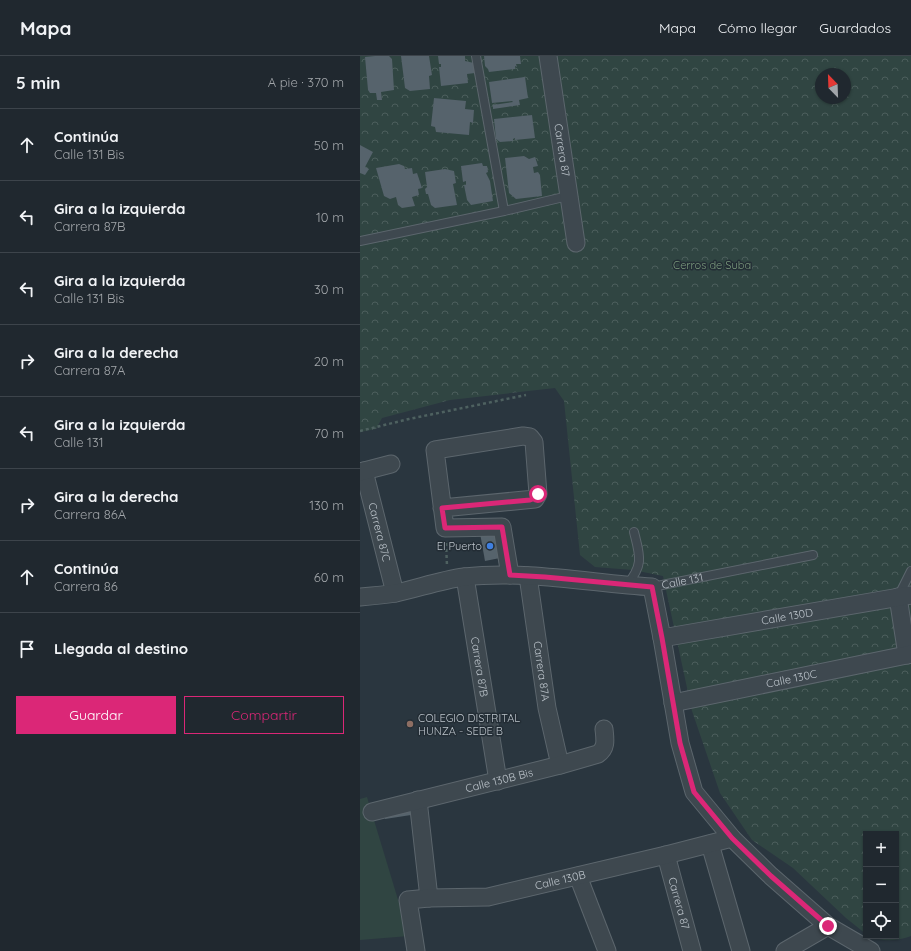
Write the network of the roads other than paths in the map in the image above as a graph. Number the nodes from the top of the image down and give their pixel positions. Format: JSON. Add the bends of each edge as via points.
{"nodes":[{"id":1,"x":476,"y":56,"type":"edge"},
{"id":2,"x":548,"y":56,"type":"edge"},
{"id":3,"x":568,"y":196,"type":"junction"},
{"id":4,"x":504,"y":211,"type":"junction"},
{"id":5,"x":360,"y":240,"type":"edge"},
{"id":6,"x":576,"y":243,"type":"dead end"},
{"id":7,"x":391,"y":464,"type":"dead end"},
{"id":8,"x":362,"y":472,"type":"edge"},
{"id":9,"x":442,"y":508,"type":"junction"},
{"id":10,"x":634,"y":532,"type":"dead end"},
{"id":11,"x":813,"y":555,"type":"dead end"},
{"id":12,"x":911,"y":571,"type":"edge"},
{"id":13,"x":510,"y":575,"type":"junction"},
{"id":14,"x":528,"y":576,"type":"junction"},
{"id":15,"x":465,"y":577,"type":"junction"},
{"id":16,"x":627,"y":585,"type":"junction"},
{"id":17,"x":652,"y":587,"type":"junction"},
{"id":18,"x":396,"y":593,"type":"junction"},
{"id":19,"x":904,"y":596,"type":"edge"},
{"id":20,"x":360,"y":597,"type":"edge"},
{"id":21,"x":662,"y":638,"type":"junction"},
{"id":22,"x":909,"y":654,"type":"edge"},
{"id":23,"x":673,"y":703,"type":"junction"},
{"id":24,"x":604,"y":729,"type":"dead end"},
{"id":25,"x":560,"y":765,"type":"junction"},
{"id":26,"x":498,"y":781,"type":"junction"},
{"id":27,"x":418,"y":800,"type":"junction"},
{"id":28,"x":372,"y":812,"type":"dead end"},
{"id":29,"x":732,"y":838,"type":"junction"},
{"id":30,"x":710,"y":844,"type":"junction"},
{"id":31,"x":666,"y":855,"type":"junction"},
{"id":32,"x":578,"y":876,"type":"junction"},
{"id":33,"x":429,"y":898,"type":"junction"},
{"id":34,"x":828,"y":926,"type":"junction"},
{"id":35,"x":416,"y":951,"type":"edge"},
{"id":36,"x":607,"y":951,"type":"edge"},
{"id":37,"x":692,"y":951,"type":"edge"},
{"id":38,"x":741,"y":951,"type":"edge"},
{"id":39,"x":784,"y":951,"type":"edge"},
{"id":40,"x":871,"y":951,"type":"edge"}],
"edges":[{"from":1,"to":4,"type":"lane"},
{"from":2,"to":3,"type":"street","name":"Carrera 87"},
{"from":3,"to":4,"type":"lane"},
{"from":3,"to":6,"type":"street","name":"Carrera 87"},
{"from":4,"to":5,"type":"lane"},
{"from":7,"to":8,"type":"street"},
{"from":8,"to":18,"type":"street","name":"Carrera 87C"},
{"from":9,"to":9,"type":"street","via":[[435,450],[530,436],[534,442],[538,494],[535,498]]},
{"from":9,"to":13,"type":"street","via":[[445,528],[502,527]]},
{"from":10,"to":16,"type":"lane","via":[[640,562]]},
{"from":11,"to":17,"type":"lane","name":"Calle 131"},
{"from":12,"to":19,"type":"lane"},
{"from":13,"to":14,"type":"street","name":"Calle 131"},
{"from":13,"to":15,"type":"street","name":"Calle 131"},
{"from":14,"to":16,"type":"street","name":"Calle 131"},
{"from":14,"to":25,"type":"street","name":"Carrera 87A","via":[[548,708]]},
{"from":15,"to":18,"type":"street","name":"Calle 131"},
{"from":15,"to":26,"type":"street","name":"Carrera 87B"},
{"from":16,"to":17,"type":"street","name":"Calle 131"},
{"from":17,"to":21,"type":"street"},
{"from":18,"to":20,"type":"street","name":"Calle 131"},
{"from":19,"to":21,"type":"street","name":"Calle 130D"},
{"from":19,"to":22,"type":"street"},
{"from":21,"to":23,"type":"street"},
{"from":22,"to":23,"type":"street","name":"Calle 130C"},
{"from":23,"to":29,"type":"street","via":[[680,743],[694,792]]},
{"from":24,"to":25,"type":"street","name":"Calle 130B Bis","via":[[603,751]]},
{"from":25,"to":26,"type":"street","name":"Calle 130B Bis"},
{"from":26,"to":27,"type":"street","name":"Calle 130B Bis"},
{"from":27,"to":28,"type":"street","name":"Calle 130B Bis"},
{"from":27,"to":33,"type":"street"},
{"from":29,"to":30,"type":"street","name":"Calle 130B"},
{"from":29,"to":34,"type":"street"},
{"from":30,"to":31,"type":"street","name":"Calle 130B"},
{"from":30,"to":38,"type":"street"},
{"from":31,"to":32,"type":"street","name":"Calle 130B"},
{"from":31,"to":37,"type":"street","name":"Carrera 87"},
{"from":32,"to":33,"type":"street","name":"Calle 130B","via":[[488,897]]},
{"from":32,"to":36,"type":"street"},
{"from":33,"to":35,"type":"street","name":"Calle 130B","via":[[408,900]]},
{"from":34,"to":39,"type":"street"},
{"from":34,"to":40,"type":"street"}]}
